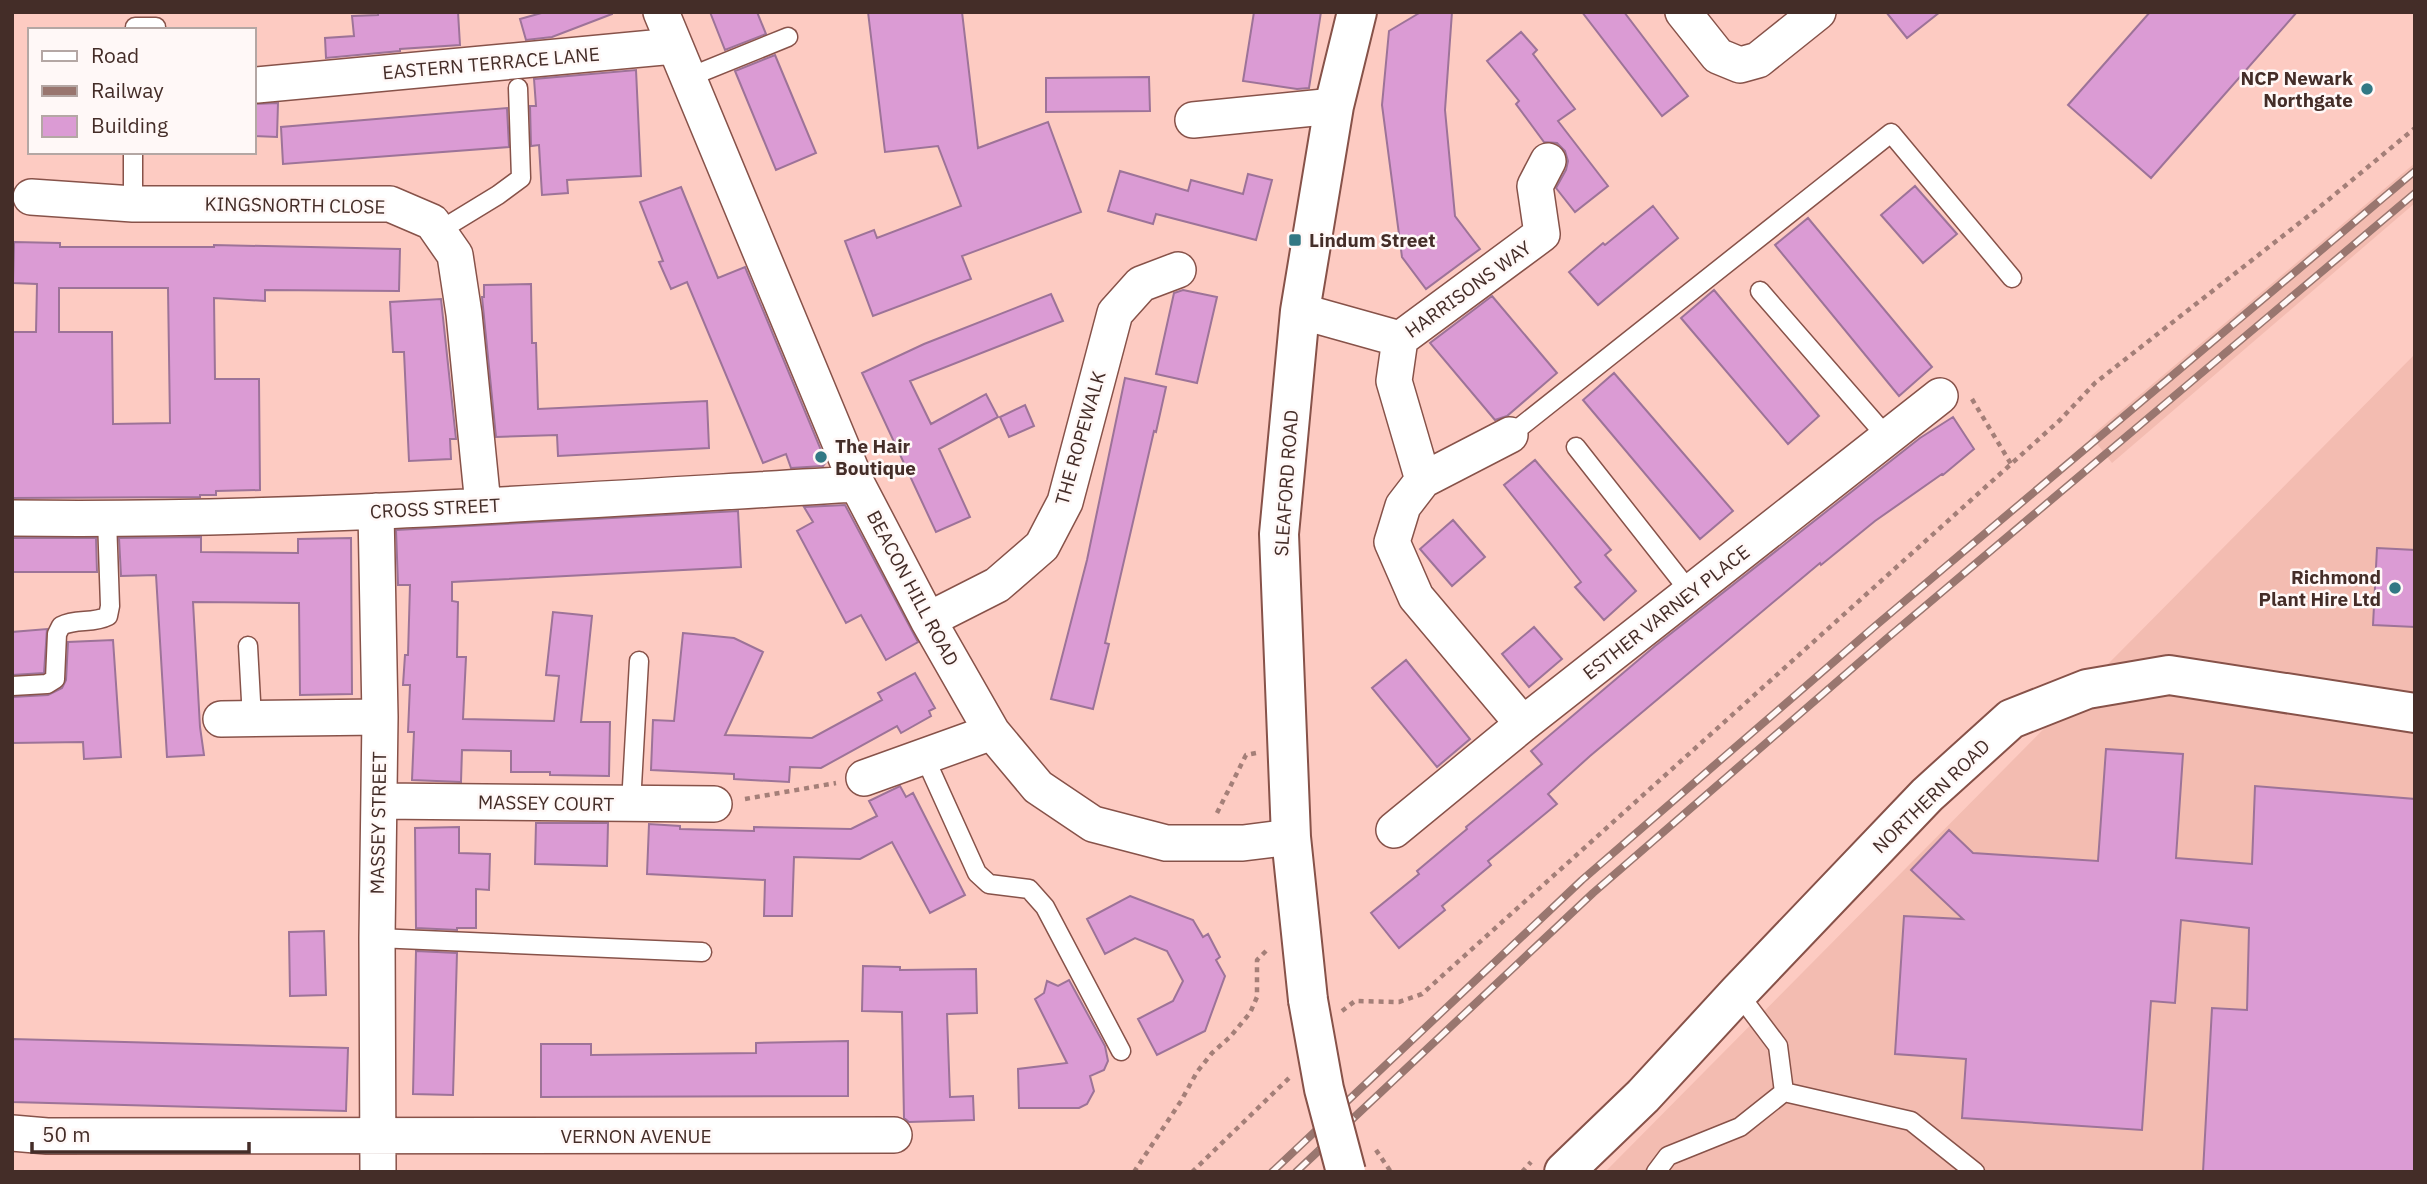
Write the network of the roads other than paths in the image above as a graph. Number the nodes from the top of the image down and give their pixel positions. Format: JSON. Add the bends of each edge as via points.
{"nodes":[{"id":1,"x":661,"y":12,"type":"edge"},
{"id":2,"x":1357,"y":12,"type":"edge"},
{"id":3,"x":1683,"y":12,"type":"edge"},
{"id":4,"x":1818,"y":12,"type":"edge"},
{"id":5,"x":156,"y":27,"type":"dead end"},
{"id":6,"x":135,"y":28,"type":"edge"},
{"id":7,"x":788,"y":37,"type":"dead end"},
{"id":8,"x":681,"y":62,"type":"junction"},
{"id":9,"x":257,"y":85,"type":"dead end"},
{"id":10,"x":518,"y":88,"type":"dead end"},
{"id":11,"x":1334,"y":106,"type":"junction"},
{"id":12,"x":1193,"y":120,"type":"dead end"},
{"id":13,"x":134,"y":154,"type":"edge"},
{"id":14,"x":1548,"y":161,"type":"dead end"},
{"id":15,"x":31,"y":197,"type":"dead end"},
{"id":16,"x":133,"y":204,"type":"junction"},
{"id":17,"x":439,"y":231,"type":"junction"},
{"id":18,"x":1178,"y":271,"type":"dead end"},
{"id":19,"x":2012,"y":278,"type":"dead end"},
{"id":20,"x":1760,"y":291,"type":"dead end"},
{"id":21,"x":1300,"y":312,"type":"junction"},
{"id":22,"x":1400,"y":339,"type":"junction"},
{"id":23,"x":1940,"y":396,"type":"road end"},
{"id":24,"x":1510,"y":435,"type":"joint"},
{"id":25,"x":1887,"y":437,"type":"junction"},
{"id":26,"x":1576,"y":447,"type":"dead end"},
{"id":27,"x":1423,"y":480,"type":"junction"},
{"id":28,"x":857,"y":484,"type":"junction"},
{"id":29,"x":483,"y":505,"type":"junction"},
{"id":30,"x":376,"y":511,"type":"junction"},
{"id":31,"x":12,"y":517,"type":"edge"},
{"id":32,"x":107,"y":519,"type":"junction"},
{"id":33,"x":1690,"y":592,"type":"junction"},
{"id":34,"x":928,"y":620,"type":"junction"},
{"id":35,"x":248,"y":646,"type":"dead end"},
{"id":36,"x":639,"y":661,"type":"dead end"},
{"id":37,"x":12,"y":687,"type":"edge"},
{"id":38,"x":2415,"y":713,"type":"edge"},
{"id":39,"x":380,"y":717,"type":"junction"},
{"id":40,"x":237,"y":719,"type":"joint"},
{"id":41,"x":1523,"y":724,"type":"junction"},
{"id":42,"x":992,"y":732,"type":"junction"},
{"id":43,"x":925,"y":758,"type":"junction"},
{"id":44,"x":864,"y":778,"type":"road end"},
{"id":45,"x":379,"y":801,"type":"junction"},
{"id":46,"x":631,"y":804,"type":"junction"},
{"id":47,"x":714,"y":804,"type":"road end"},
{"id":48,"x":1394,"y":830,"type":"dead end"},
{"id":49,"x":1291,"y":837,"type":"junction"},
{"id":50,"x":377,"y":938,"type":"junction"},
{"id":51,"x":702,"y":952,"type":"dead end"},
{"id":52,"x":1738,"y":992,"type":"junction"},
{"id":53,"x":1121,"y":1051,"type":"dead end"},
{"id":54,"x":1309,"y":1080,"type":"junction"},
{"id":55,"x":1784,"y":1092,"type":"junction"},
{"id":56,"x":12,"y":1133,"type":"edge"},
{"id":57,"x":894,"y":1135,"type":"dead end"},
{"id":58,"x":379,"y":1136,"type":"junction"},
{"id":59,"x":1369,"y":1156,"type":"edge"},
{"id":60,"x":378,"y":1172,"type":"edge"},
{"id":61,"x":1346,"y":1172,"type":"edge"},
{"id":62,"x":1564,"y":1172,"type":"edge"},
{"id":63,"x":1656,"y":1172,"type":"edge"},
{"id":64,"x":1975,"y":1172,"type":"edge"}],
"edges":[{"from":1,"to":8,"type":"street","name":"BEACON HILL ROAD"},
{"from":2,"to":11,"type":"street","name":"SLEAFORD ROAD"},
{"from":3,"to":4,"type":"street","via":[[1718,56],[1740,65],[1758,60]]},
{"from":5,"to":6,"type":"lane"},
{"from":7,"to":8,"type":"lane"},
{"from":8,"to":9,"type":"street","name":"EASTERN TERRACE LANE"},
{"from":8,"to":28,"type":"street","name":"BEACON HILL ROAD"},
{"from":10,"to":17,"type":"lane","via":[[521,178]]},
{"from":11,"to":12,"type":"street"},
{"from":11,"to":21,"type":"street","name":"SLEAFORD ROAD"},
{"from":13,"to":16,"type":"lane"},
{"from":14,"to":22,"type":"street","name":"HARRISONS WAY","via":[[1535,186],[1542,234]]},
{"from":15,"to":16,"type":"street","name":"KINGSNORTH CLOSE"},
{"from":16,"to":17,"type":"street","name":"KINGSNORTH CLOSE","via":[[390,204],[432,222]]},
{"from":17,"to":29,"type":"street","name":"KINGSNORTH CLOSE","via":[[455,255],[459,278]]},
{"from":18,"to":34,"type":"street","name":"THE ROPEWALK","via":[[1140,284],[1115,313],[1065,502],[1042,546],[996,585]]},
{"from":19,"to":24,"type":"lane","via":[[1891,133]]},
{"from":20,"to":25,"type":"lane"},
{"from":21,"to":22,"type":"street"},
{"from":21,"to":49,"type":"street","name":"SLEAFORD ROAD","via":[[1279,534]]},
{"from":22,"to":27,"type":"street","via":[[1394,381]]},
{"from":23,"to":25,"type":"street","name":"ESTHER VARNEY PLACE"},
{"from":24,"to":27,"type":"street"},
{"from":25,"to":33,"type":"street","name":"ESTHER VARNEY PLACE"},
{"from":26,"to":33,"type":"lane"},
{"from":27,"to":41,"type":"street","via":[[1403,506],[1392,542],[1416,597]]},
{"from":28,"to":29,"type":"street","name":"CROSS STREET"},
{"from":28,"to":34,"type":"street","name":"BEACON HILL ROAD"},
{"from":29,"to":30,"type":"street","name":"CROSS STREET"},
{"from":30,"to":32,"type":"street","name":"CROSS STREET"},
{"from":30,"to":39,"type":"street","name":"MASSEY STREET"},
{"from":31,"to":32,"type":"street","name":"CROSS STREET"},
{"from":32,"to":37,"type":"lane","via":[[108,617],[61,626],[55,679]]},
{"from":33,"to":41,"type":"street","name":"ESTHER VARNEY PLACE"},
{"from":34,"to":42,"type":"street","name":"BEACON HILL ROAD"},
{"from":35,"to":40,"type":"lane"},
{"from":36,"to":46,"type":"lane"},
{"from":38,"to":52,"type":"street","name":"NORTHERN ROAD","via":[[2169,675],[2087,689],[2011,719],[1927,795]]},
{"from":39,"to":40,"type":"street"},
{"from":39,"to":45,"type":"street","name":"MASSEY STREET"},
{"from":41,"to":48,"type":"street","name":"ESTHER VARNEY PLACE"},
{"from":42,"to":43,"type":"street"},
{"from":42,"to":49,"type":"street","name":"BEACON HILL ROAD","via":[[1038,787],[1093,824],[1166,843],[1243,843]]},
{"from":43,"to":44,"type":"street"},
{"from":43,"to":53,"type":"lane","via":[[977,873],[989,884],[1029,889],[1045,907]]},
{"from":45,"to":46,"type":"street","name":"MASSEY COURT"},
{"from":45,"to":50,"type":"street","name":"MASSEY STREET"},
{"from":46,"to":47,"type":"street","name":"MASSEY COURT"},
{"from":49,"to":54,"type":"street","name":"SLEAFORD ROAD","bridge":true,"via":[[1323,1007]]},
{"from":50,"to":51,"type":"lane"},
{"from":50,"to":58,"type":"street","name":"MASSEY STREET"},
{"from":52,"to":55,"type":"lane","via":[[1778,1046]]},
{"from":52,"to":62,"type":"street","name":"NORTHERN ROAD","via":[[1643,1096]]},
{"from":54,"to":59,"type":"street"},
{"from":54,"to":61,"type":"street","name":"SLEAFORD ROAD","bridge":true},
{"from":55,"to":63,"type":"lane","via":[[1740,1127],[1668,1156]]},
{"from":55,"to":64,"type":"lane","via":[[1911,1121]]},
{"from":56,"to":58,"type":"street","name":"VERNON AVENUE"},
{"from":57,"to":58,"type":"street","name":"VERNON AVENUE"},
{"from":58,"to":60,"type":"street","name":"MASSEY STREET"}]}
